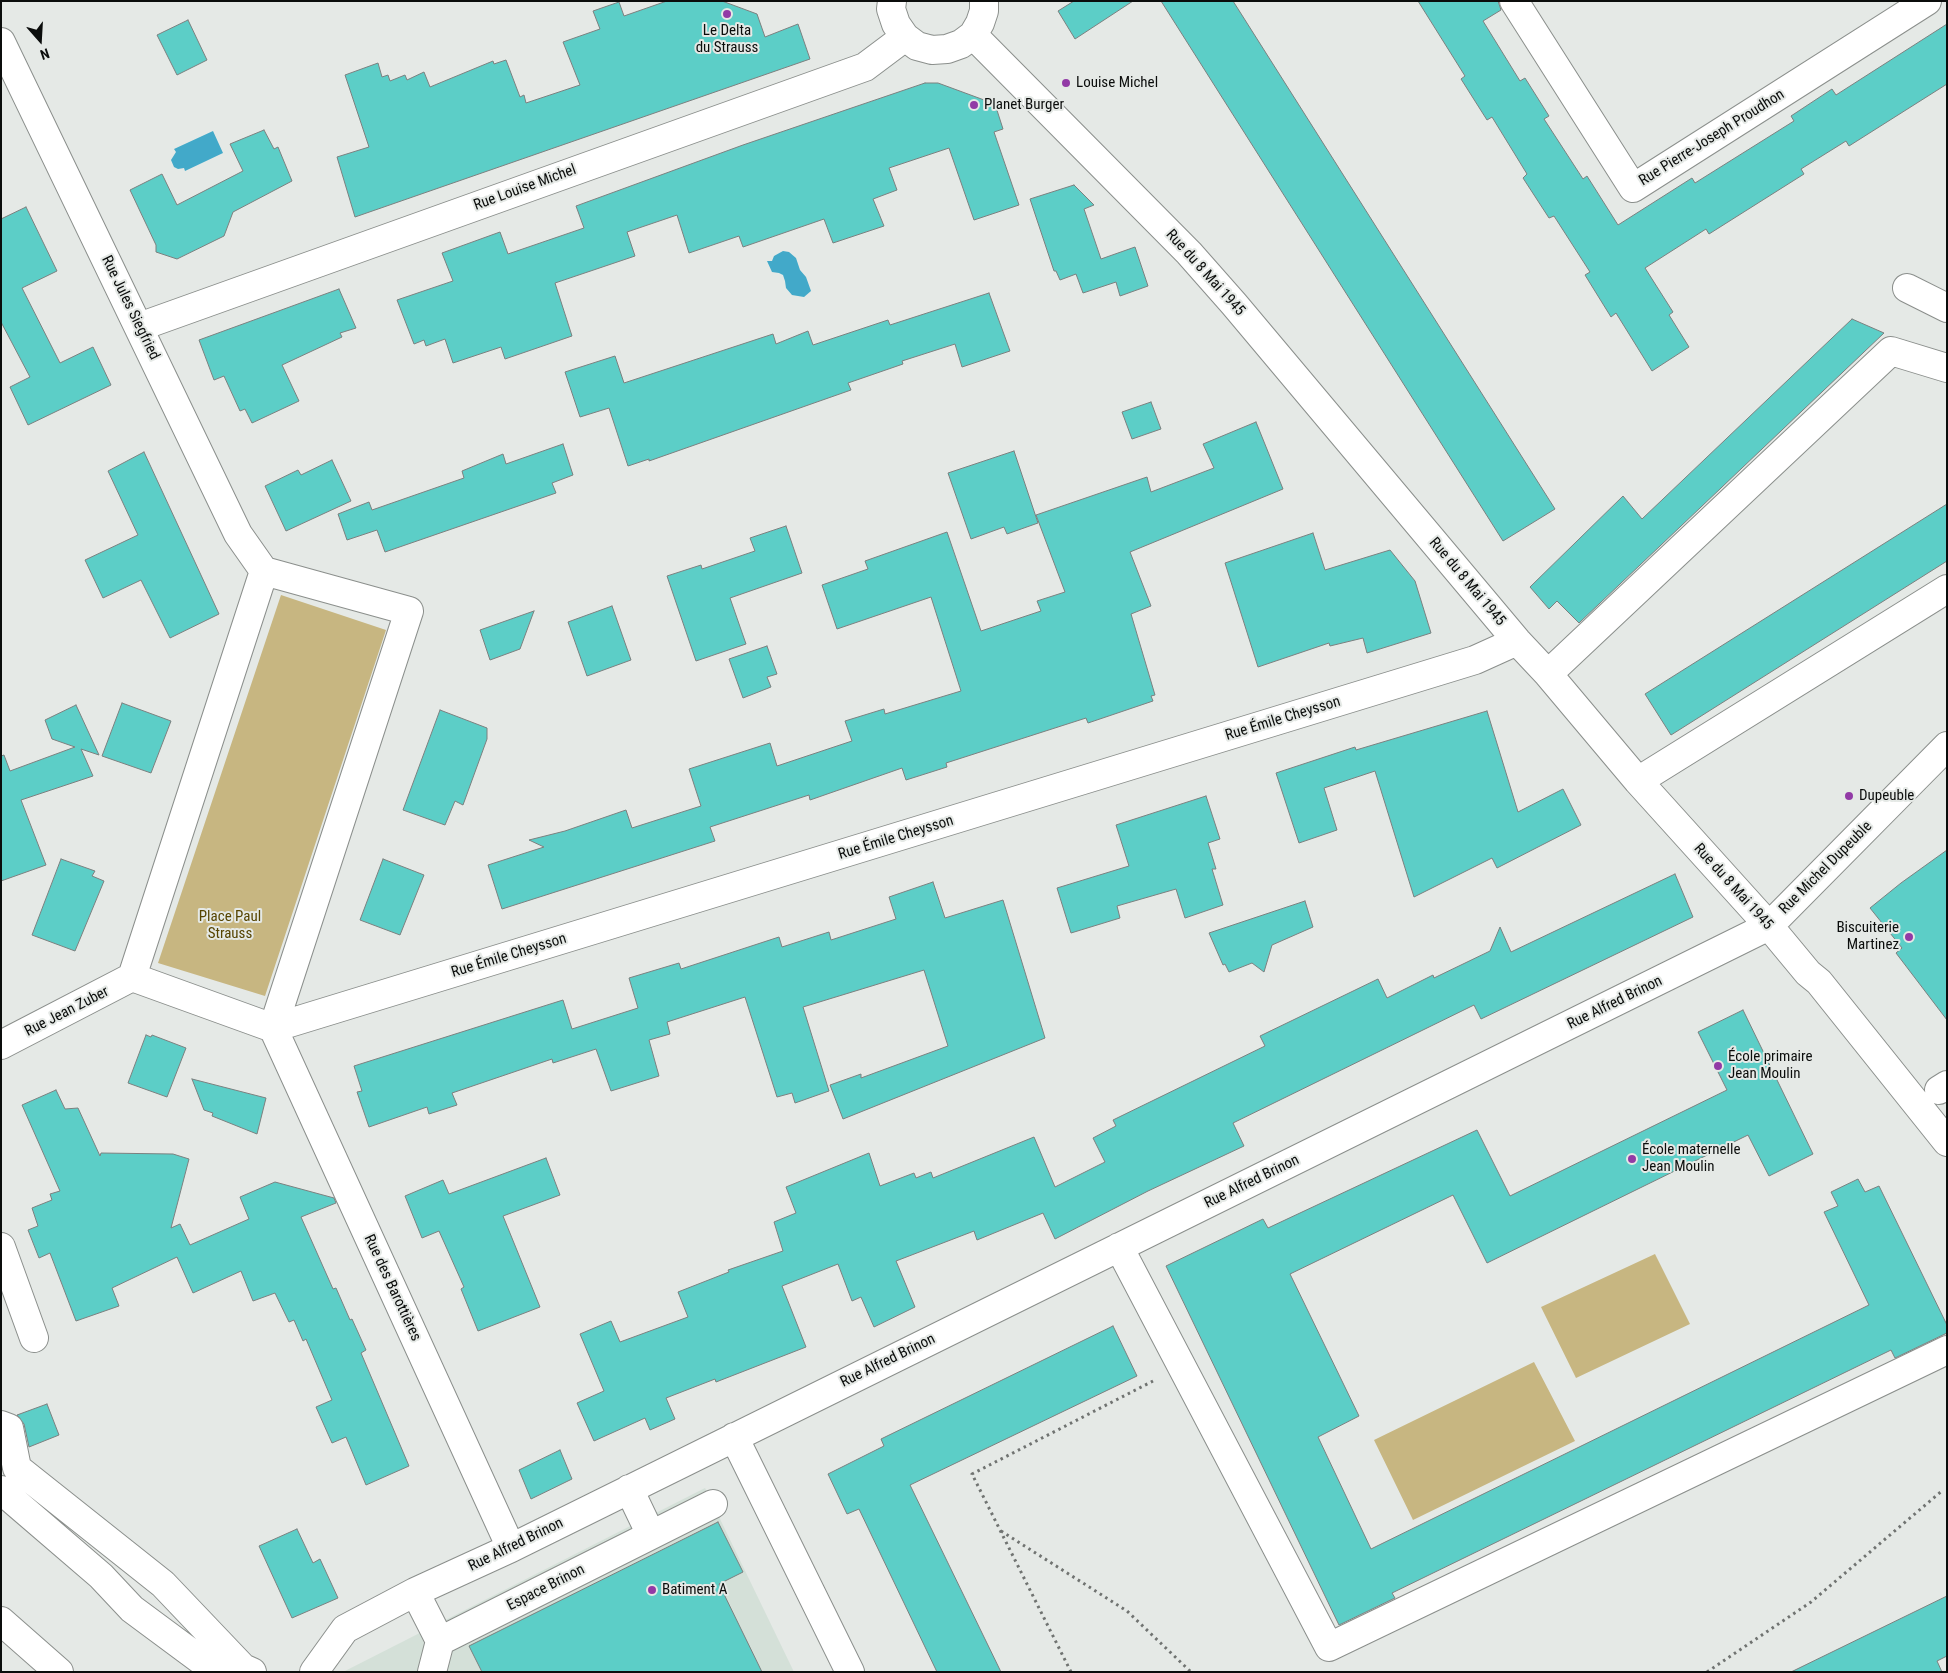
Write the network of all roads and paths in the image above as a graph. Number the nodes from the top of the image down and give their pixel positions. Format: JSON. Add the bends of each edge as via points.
{"nodes":[{"id":1,"x":892,"y":1,"type":"edge"},
{"id":2,"x":984,"y":1,"type":"edge"},
{"id":3,"x":1514,"y":1,"type":"edge"},
{"id":4,"x":1927,"y":1,"type":"edge"},
{"id":5,"x":972,"y":34,"type":"junction"},
{"id":6,"x":905,"y":37,"type":"junction"},
{"id":7,"x":1,"y":42,"type":"edge"},
{"id":8,"x":1907,"y":288,"type":"dead end"},
{"id":9,"x":1947,"y":308,"type":"edge"},
{"id":10,"x":139,"y":327,"type":"junction"},
{"id":11,"x":1947,"y":368,"type":"edge"},
{"id":12,"x":264,"y":571,"type":"junction"},
{"id":13,"x":1947,"y":589,"type":"edge"},
{"id":14,"x":1517,"y":641,"type":"junction"},
{"id":15,"x":1548,"y":674,"type":"junction"},
{"id":16,"x":1947,"y":746,"type":"edge"},
{"id":17,"x":1638,"y":781,"type":"junction"},
{"id":18,"x":1769,"y":926,"type":"junction"},
{"id":19,"x":132,"y":977,"type":"junction"},
{"id":20,"x":273,"y":1028,"type":"junction"},
{"id":21,"x":1,"y":1045,"type":"edge"},
{"id":22,"x":1947,"y":1142,"type":"edge"},
{"id":23,"x":1,"y":1247,"type":"edge"},
{"id":24,"x":1119,"y":1247,"type":"junction"},
{"id":25,"x":34,"y":1338,"type":"dead end"},
{"id":26,"x":1947,"y":1350,"type":"edge"},
{"id":27,"x":1182,"y":1366,"type":"junction"},
{"id":28,"x":1,"y":1424,"type":"edge"},
{"id":29,"x":734,"y":1437,"type":"junction"},
{"id":30,"x":629,"y":1489,"type":"junction"},
{"id":31,"x":1,"y":1490,"type":"edge"},
{"id":32,"x":1943,"y":1490,"type":"dead end"},
{"id":33,"x":713,"y":1504,"type":"dead end"},
{"id":34,"x":1000,"y":1530,"type":"junction"},
{"id":35,"x":651,"y":1535,"type":"junction"},
{"id":36,"x":510,"y":1548,"type":"junction"},
{"id":37,"x":415,"y":1592,"type":"junction"},
{"id":38,"x":1,"y":1621,"type":"edge"},
{"id":39,"x":440,"y":1641,"type":"junction"},
{"id":40,"x":59,"y":1672,"type":"edge"},
{"id":41,"x":217,"y":1672,"type":"edge"},
{"id":42,"x":252,"y":1672,"type":"edge"},
{"id":43,"x":314,"y":1672,"type":"edge"},
{"id":44,"x":432,"y":1672,"type":"edge"},
{"id":45,"x":850,"y":1672,"type":"edge"},
{"id":46,"x":1071,"y":1672,"type":"edge"},
{"id":47,"x":1190,"y":1672,"type":"edge"},
{"id":48,"x":1707,"y":1672,"type":"edge"}],
"edges":[{"from":1,"to":6,"type":"main road","via":[[896,24]]},
{"from":2,"to":5,"type":"main road","via":[[980,23]]},
{"from":3,"to":4,"type":"main road","name":"Rue Pierre-Joseph Proudhon","via":[[1633,188]]},
{"from":5,"to":6,"type":"main road","via":[[961,44],[932,50],[917,46]]},
{"from":5,"to":14,"type":"main road","name":"Rue du 8 Mai 1945","via":[[1189,253]]},
{"from":6,"to":10,"type":"main road","name":"Rue Louise Michel","via":[[865,67]]},
{"from":7,"to":10,"type":"main road","name":"Rue Jules Siegfried"},
{"from":8,"to":9,"type":"main road"},
{"from":10,"to":12,"type":"main road","name":"Rue Jules Siegfried","via":[[238,534]]},
{"from":11,"to":15,"type":"main road","via":[[1891,351]]},
{"from":12,"to":19,"type":"main road"},
{"from":12,"to":20,"type":"main road","via":[[409,611]]},
{"from":13,"to":17,"type":"main road"},
{"from":14,"to":15,"type":"main road","name":"Rue du 8 Mai 1945"},
{"from":14,"to":20,"type":"main road","name":"Rue Émile Cheysson","via":[[1466,663]]},
{"from":15,"to":17,"type":"main road","name":"Rue du 8 Mai 1945"},
{"from":16,"to":18,"type":"main road","name":"Rue Michel Dupeuble"},
{"from":17,"to":18,"type":"main road","name":"Rue du 8 Mai 1945"},
{"from":18,"to":22,"type":"main road","name":"Rue du 8 Mai 1945","via":[[1819,982]]},
{"from":18,"to":24,"type":"main road","name":"Rue Alfred Brinon"},
{"from":19,"to":20,"type":"main road"},
{"from":19,"to":21,"type":"main road","name":"Rue Jean Zuber"},
{"from":20,"to":36,"type":"main road","name":"Rue des Barottières"},
{"from":23,"to":25,"type":"main road"},
{"from":24,"to":27,"type":"main road"},
{"from":24,"to":29,"type":"main road","name":"Rue Alfred Brinon"},
{"from":26,"to":27,"type":"main road","via":[[1329,1647]]},
{"from":27,"to":34,"type":"path","via":[[972,1474]]},
{"from":28,"to":42,"type":"main road","via":[[9,1428],[16,1468],[162,1584],[243,1668]]},
{"from":29,"to":30,"type":"main road","name":"Rue Alfred Brinon"},
{"from":29,"to":45,"type":"main road"},
{"from":30,"to":35,"type":"main road"},
{"from":30,"to":36,"type":"main road","name":"Rue Alfred Brinon"},
{"from":31,"to":41,"type":"main road","via":[[101,1576],[132,1609]]},
{"from":32,"to":48,"type":"path","via":[[1811,1602]]},
{"from":33,"to":35,"type":"main road","name":"Espace Brinon"},
{"from":34,"to":46,"type":"path"},
{"from":34,"to":47,"type":"path","via":[[1127,1611]]},
{"from":35,"to":39,"type":"main road","name":"Espace Brinon"},
{"from":36,"to":37,"type":"main road","name":"Rue Alfred Brinon"},
{"from":37,"to":39,"type":"main road"},
{"from":37,"to":43,"type":"main road","name":"Rue Alfred Brinon","via":[[345,1629]]},
{"from":38,"to":40,"type":"main road"},
{"from":39,"to":44,"type":"main road"}]}
